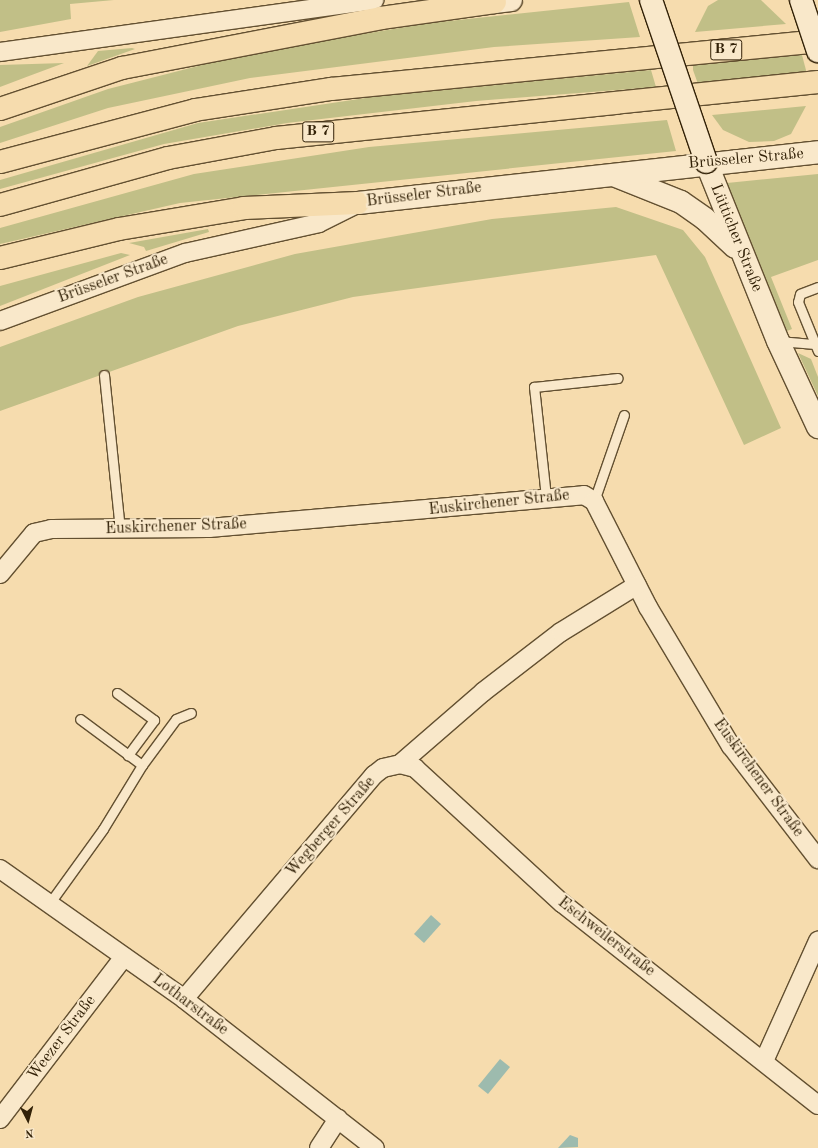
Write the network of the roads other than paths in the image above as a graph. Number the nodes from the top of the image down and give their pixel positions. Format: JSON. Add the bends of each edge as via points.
{"nodes":[{"id":1,"x":374,"y":0,"type":"edge"},
{"id":2,"x":470,"y":0,"type":"edge"},
{"id":3,"x":651,"y":0,"type":"edge"},
{"id":4,"x":801,"y":0,"type":"edge"},
{"id":5,"x":503,"y":1,"type":"edge"},
{"id":6,"x":818,"y":41,"type":"edge"},
{"id":7,"x":818,"y":51,"type":"edge"},
{"id":8,"x":0,"y":52,"type":"edge"},
{"id":9,"x":818,"y":82,"type":"edge"},
{"id":10,"x":0,"y":109,"type":"edge"},
{"id":11,"x":818,"y":152,"type":"edge"},
{"id":12,"x":0,"y":162,"type":"edge"},
{"id":13,"x":706,"y":162,"type":"junction"},
{"id":14,"x":609,"y":174,"type":"junction"},
{"id":15,"x":358,"y":203,"type":"junction"},
{"id":16,"x":0,"y":205,"type":"edge"},
{"id":17,"x":743,"y":256,"type":"junction"},
{"id":18,"x":0,"y":258,"type":"edge"},
{"id":19,"x":818,"y":287,"type":"edge"},
{"id":20,"x":0,"y":321,"type":"edge"},
{"id":21,"x":778,"y":341,"type":"junction"},
{"id":22,"x":817,"y":347,"type":"edge"},
{"id":23,"x":104,"y":375,"type":"dead end"},
{"id":24,"x":618,"y":378,"type":"dead end"},
{"id":25,"x":624,"y":415,"type":"dead end"},
{"id":26,"x":818,"y":427,"type":"edge"},
{"id":27,"x":546,"y":497,"type":"junction"},
{"id":28,"x":594,"y":501,"type":"junction"},
{"id":29,"x":120,"y":530,"type":"junction"},
{"id":30,"x":0,"y":574,"type":"edge"},
{"id":31,"x":637,"y":585,"type":"junction"},
{"id":32,"x":117,"y":693,"type":"dead end"},
{"id":33,"x":191,"y":713,"type":"dead end"},
{"id":34,"x":80,"y":719,"type":"dead end"},
{"id":35,"x":128,"y":755,"type":"junction"},
{"id":36,"x":400,"y":764,"type":"junction"},
{"id":37,"x":142,"y":765,"type":"junction"},
{"id":38,"x":818,"y":859,"type":"edge"},
{"id":39,"x":0,"y":869,"type":"edge"},
{"id":40,"x":49,"y":904,"type":"junction"},
{"id":41,"x":818,"y":941,"type":"edge"},
{"id":42,"x":124,"y":958,"type":"junction"},
{"id":43,"x":184,"y":999,"type":"junction"},
{"id":44,"x":764,"y":1061,"type":"junction"},
{"id":45,"x":818,"y":1105,"type":"edge"},
{"id":46,"x":0,"y":1119,"type":"edge"},
{"id":47,"x":338,"y":1119,"type":"junction"},
{"id":48,"x":319,"y":1148,"type":"edge"},
{"id":49,"x":375,"y":1148,"type":"edge"}],
"edges":[{"from":1,"to":8,"type":"street"},
{"from":2,"to":5,"type":"street"},
{"from":3,"to":13,"type":"main road","name":"Lütticher Straße","bridge":true},
{"from":4,"to":7,"type":"main road","bridge":true},
{"from":5,"to":10,"type":"highway","via":[[381,18],[122,68]]},
{"from":6,"to":12,"type":"highway","number":"B 7","via":[[324,91],[195,110]]},
{"from":9,"to":16,"type":"highway","number":"B 7","via":[[276,138],[160,160]]},
{"from":11,"to":13,"type":"main road","name":"Brüsseler Straße"},
{"from":13,"to":14,"type":"main road","name":"Brüsseler Straße"},
{"from":13,"to":17,"type":"main road","name":"Lütticher Straße"},
{"from":14,"to":15,"type":"main road","name":"Brüsseler Straße"},
{"from":14,"to":17,"type":"main road","via":[[681,202],[719,231]]},
{"from":15,"to":18,"type":"highway","via":[[244,208],[119,229]]},
{"from":15,"to":20,"type":"street","name":"Brüsseler Straße","via":[[319,223],[185,253]]},
{"from":17,"to":21,"type":"main road","name":"Lütticher Straße"},
{"from":19,"to":22,"type":"lane","via":[[800,294],[798,302]]},
{"from":21,"to":22,"type":"lane"},
{"from":21,"to":26,"type":"main road","name":"Lütticher Straße"},
{"from":23,"to":29,"type":"lane"},
{"from":24,"to":27,"type":"lane","via":[[534,387]]},
{"from":25,"to":28,"type":"lane"},
{"from":27,"to":28,"type":"street","name":"Euskirchener Straße","via":[[584,495]]},
{"from":27,"to":29,"type":"street","name":"Euskirchener Straße","via":[[433,510],[217,527]]},
{"from":28,"to":31,"type":"street","name":"Euskirchener Straße"},
{"from":29,"to":30,"type":"street","name":"Euskirchener Straße","via":[[51,529],[34,533]]},
{"from":31,"to":36,"type":"street","name":"Wegberger Straße","via":[[561,632],[483,692]]},
{"from":31,"to":38,"type":"street","name":"Euskirchener Straße","via":[[731,746]]},
{"from":32,"to":35,"type":"lane","via":[[154,720]]},
{"from":33,"to":37,"type":"lane","via":[[176,720]]},
{"from":34,"to":35,"type":"lane"},
{"from":35,"to":37,"type":"lane"},
{"from":36,"to":43,"type":"street","name":"Wegberger Straße","via":[[383,768],[374,775]]},
{"from":36,"to":44,"type":"street","name":"Eschweilerstraße","via":[[415,768],[562,904]]},
{"from":37,"to":40,"type":"lane","via":[[103,829]]},
{"from":39,"to":40,"type":"street","name":"Lotharstraße"},
{"from":40,"to":42,"type":"street","name":"Lotharstraße"},
{"from":41,"to":44,"type":"street"},
{"from":42,"to":43,"type":"street","name":"Lotharstraße"},
{"from":42,"to":46,"type":"street","name":"Weezer Straße"},
{"from":43,"to":47,"type":"street","name":"Lotharstraße"},
{"from":44,"to":45,"type":"street","name":"Eschweilerstraße"},
{"from":47,"to":48,"type":"street"},
{"from":47,"to":49,"type":"street","name":"Lotharstraße"}]}
